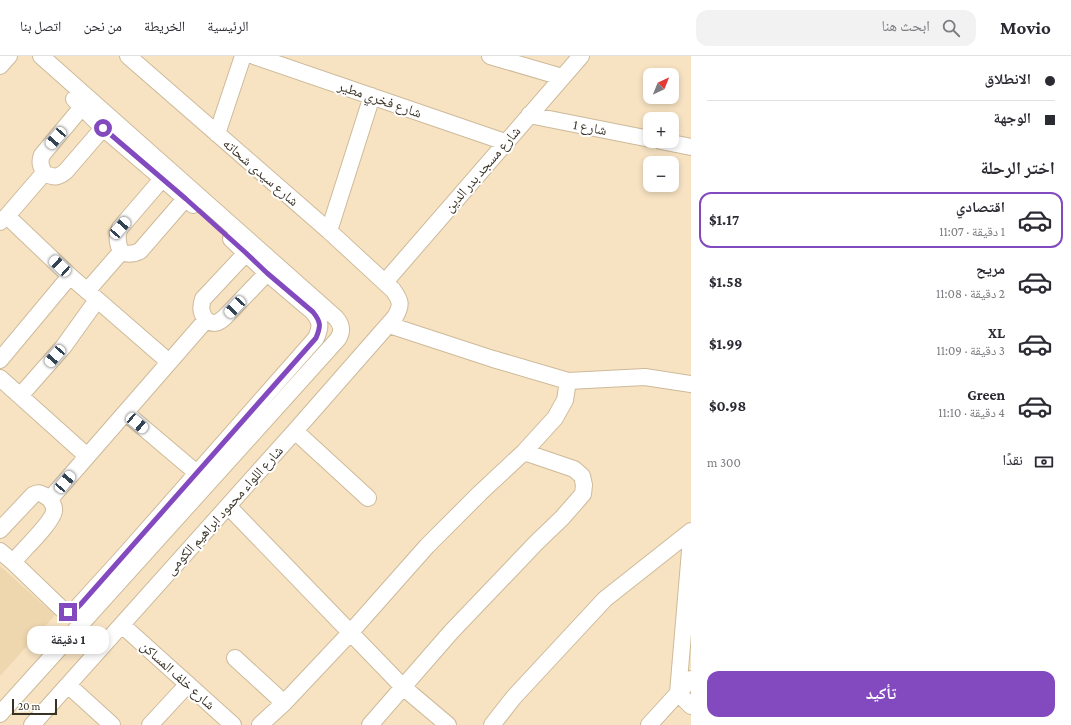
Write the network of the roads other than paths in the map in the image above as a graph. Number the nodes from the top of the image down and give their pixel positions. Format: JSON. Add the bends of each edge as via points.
{"nodes":[{"id":1,"x":9,"y":56,"type":"edge"},
{"id":2,"x":28,"y":56,"type":"edge"},
{"id":3,"x":41,"y":56,"type":"edge"},
{"id":4,"x":128,"y":56,"type":"edge"},
{"id":5,"x":243,"y":56,"type":"edge"},
{"id":6,"x":254,"y":56,"type":"edge"},
{"id":7,"x":490,"y":56,"type":"edge"},
{"id":8,"x":581,"y":56,"type":"edge"},
{"id":9,"x":0,"y":66,"type":"edge"},
{"id":10,"x":562,"y":77,"type":"junction"},
{"id":11,"x":372,"y":96,"type":"junction"},
{"id":12,"x":82,"y":107,"type":"junction"},
{"id":13,"x":529,"y":115,"type":"junction"},
{"id":14,"x":103,"y":128,"type":"junction"},
{"id":15,"x":217,"y":134,"type":"junction"},
{"id":16,"x":643,"y":138,"type":"edge"},
{"id":17,"x":128,"y":142,"type":"junction"},
{"id":18,"x":505,"y":142,"type":"junction"},
{"id":19,"x":679,"y":145,"type":"edge"},
{"id":20,"x":691,"y":147,"type":"edge"},
{"id":21,"x":44,"y":173,"type":"junction"},
{"id":22,"x":162,"y":179,"type":"junction"},
{"id":23,"x":186,"y":199,"type":"junction"},
{"id":24,"x":3,"y":219,"type":"edge"},
{"id":25,"x":329,"y":231,"type":"junction"},
{"id":26,"x":121,"y":252,"type":"junction"},
{"id":27,"x":246,"y":253,"type":"junction"},
{"id":28,"x":267,"y":273,"type":"junction"},
{"id":29,"x":70,"y":276,"type":"junction"},
{"id":30,"x":389,"y":286,"type":"junction"},
{"id":31,"x":92,"y":295,"type":"junction"},
{"id":32,"x":206,"y":320,"type":"junction"},
{"id":33,"x":389,"y":325,"type":"junction"},
{"id":34,"x":0,"y":360,"type":"edge"},
{"id":35,"x":169,"y":362,"type":"junction"},
{"id":36,"x":568,"y":381,"type":"junction"},
{"id":37,"x":2,"y":382,"type":"edge"},
{"id":38,"x":691,"y":384,"type":"edge"},
{"id":39,"x":20,"y":396,"type":"junction"},
{"id":40,"x":126,"y":413,"type":"junction"},
{"id":41,"x":295,"y":432,"type":"junction"},
{"id":42,"x":524,"y":452,"type":"junction"},
{"id":43,"x":87,"y":456,"type":"junction"},
{"id":44,"x":203,"y":478,"type":"junction"},
{"id":45,"x":368,"y":498,"type":"dead end"},
{"id":46,"x":50,"y":499,"type":"junction"},
{"id":47,"x":228,"y":506,"type":"junction"},
{"id":48,"x":0,"y":530,"type":"edge"},
{"id":49,"x":691,"y":531,"type":"edge"},
{"id":50,"x":691,"y":539,"type":"edge"},
{"id":51,"x":0,"y":551,"type":"edge"},
{"id":52,"x":13,"y":562,"type":"junction"},
{"id":53,"x":122,"y":625,"type":"junction"},
{"id":54,"x":350,"y":633,"type":"junction"},
{"id":55,"x":235,"y":658,"type":"dead end"},
{"id":56,"x":691,"y":679,"type":"edge"},
{"id":57,"x":188,"y":684,"type":"junction"},
{"id":58,"x":68,"y":685,"type":"junction"},
{"id":59,"x":404,"y":687,"type":"junction"},
{"id":60,"x":678,"y":693,"type":"junction"},
{"id":61,"x":284,"y":703,"type":"junction"},
{"id":62,"x":691,"y":706,"type":"edge"},
{"id":63,"x":0,"y":714,"type":"edge"},
{"id":64,"x":32,"y":725,"type":"edge"},
{"id":65,"x":112,"y":725,"type":"edge"},
{"id":66,"x":150,"y":725,"type":"edge"},
{"id":67,"x":233,"y":725,"type":"edge"},
{"id":68,"x":260,"y":725,"type":"edge"},
{"id":69,"x":370,"y":725,"type":"edge"},
{"id":70,"x":448,"y":725,"type":"edge"},
{"id":71,"x":492,"y":725,"type":"edge"},
{"id":72,"x":649,"y":725,"type":"edge"}],
"edges":[{"from":1,"to":9,"type":"street"},
{"from":2,"to":12,"type":"street"},
{"from":3,"to":17,"type":"street"},
{"from":4,"to":15,"type":"street","name":"شارع سيدى شحاته"},
{"from":5,"to":15,"type":"street"},
{"from":6,"to":11,"type":"street","name":"شارع فخري مطير"},
{"from":7,"to":10,"type":"street"},
{"from":8,"to":10,"type":"street","name":"شارع مسجد بدر الدين"},
{"from":10,"to":13,"type":"street","name":"شارع مسجد بدر الدين"},
{"from":11,"to":18,"type":"street","name":"شارع فخري مطير"},
{"from":11,"to":25,"type":"street"},
{"from":12,"to":14,"type":"street"},
{"from":12,"to":21,"type":"street","via":[[42,154],[40,165]]},
{"from":13,"to":16,"type":"street","name":"شارع 1"},
{"from":13,"to":18,"type":"street","name":"شارع مسجد بدر الدين"},
{"from":14,"to":17,"type":"street"},
{"from":14,"to":21,"type":"street","via":[[66,171],[53,176]]},
{"from":15,"to":25,"type":"street","name":"شارع سيدى شحاته"},
{"from":17,"to":22,"type":"street"},
{"from":17,"to":44,"type":"street","via":[[336,318],[342,328],[338,339]]},
{"from":18,"to":30,"type":"street","name":"شارع مسجد بدر الدين"},
{"from":19,"to":20,"type":"street"},
{"from":21,"to":24,"type":"street"},
{"from":22,"to":23,"type":"street"},
{"from":22,"to":26,"type":"street","via":[[120,228],[117,240]]},
{"from":23,"to":26,"type":"street","via":[[140,250],[132,254]]},
{"from":23,"to":27,"type":"street"},
{"from":24,"to":29,"type":"street"},
{"from":25,"to":30,"type":"street","name":"شارع سيدى شحاته"},
{"from":26,"to":31,"type":"street"},
{"from":27,"to":28,"type":"street"},
{"from":27,"to":32,"type":"street","via":[[203,299],[201,310]]},
{"from":28,"to":32,"type":"street","via":[[224,318],[216,323]]},
{"from":28,"to":44,"type":"street","via":[[313,312],[319,319],[319,330],[316,338],[253,409]]},
{"from":29,"to":31,"type":"street"},
{"from":29,"to":34,"type":"street"},
{"from":30,"to":33,"type":"street","name":"شارع اللواء محمود ابراهيم الكومى","via":[[399,298],[400,308]]},
{"from":31,"to":35,"type":"street"},
{"from":31,"to":39,"type":"street","via":[[64,346]]},
{"from":32,"to":35,"type":"street"},
{"from":33,"to":36,"type":"street"},
{"from":33,"to":41,"type":"street","name":"شارع اللواء محمود ابراهيم الكومى"},
{"from":35,"to":40,"type":"street"},
{"from":36,"to":38,"type":"street","via":[[645,377]]},
{"from":36,"to":42,"type":"street","via":[[565,400],[555,418]]},
{"from":37,"to":39,"type":"street"},
{"from":39,"to":43,"type":"street"},
{"from":40,"to":43,"type":"street"},
{"from":40,"to":44,"type":"street"},
{"from":41,"to":45,"type":"street"},
{"from":41,"to":47,"type":"street","name":"شارع اللواء محمود ابراهيم الكومى"},
{"from":42,"to":54,"type":"street","via":[[427,546]]},
{"from":42,"to":59,"type":"street","via":[[574,469],[582,476],[583,494],[451,632]]},
{"from":43,"to":46,"type":"street"},
{"from":44,"to":52,"type":"street","via":[[72,611],[64,611]]},
{"from":44,"to":63,"type":"street"},
{"from":46,"to":48,"type":"street","via":[[42,494],[33,495]]},
{"from":46,"to":52,"type":"street","via":[[54,511],[52,517]]},
{"from":47,"to":53,"type":"street","name":"شارع اللواء محمود ابراهيم الكومى"},
{"from":47,"to":54,"type":"street"},
{"from":49,"to":71,"type":"street","via":[[605,599],[514,697]]},
{"from":50,"to":60,"type":"street"},
{"from":51,"to":52,"type":"street"},
{"from":53,"to":57,"type":"street","name":"شارع خلف المساكن"},
{"from":53,"to":58,"type":"street","name":"شارع اللواء محمود ابراهيم الكومى"},
{"from":54,"to":59,"type":"street"},
{"from":54,"to":61,"type":"street"},
{"from":55,"to":61,"type":"street"},
{"from":56,"to":60,"type":"street"},
{"from":57,"to":66,"type":"street"},
{"from":57,"to":67,"type":"street","name":"شارع خلف المساكن"},
{"from":58,"to":64,"type":"street","name":"شارع اللواء محمود ابراهيم الكومى"},
{"from":58,"to":65,"type":"street"},
{"from":59,"to":69,"type":"street"},
{"from":59,"to":70,"type":"street"},
{"from":60,"to":62,"type":"street"},
{"from":60,"to":72,"type":"street"},
{"from":61,"to":68,"type":"street"}]}
